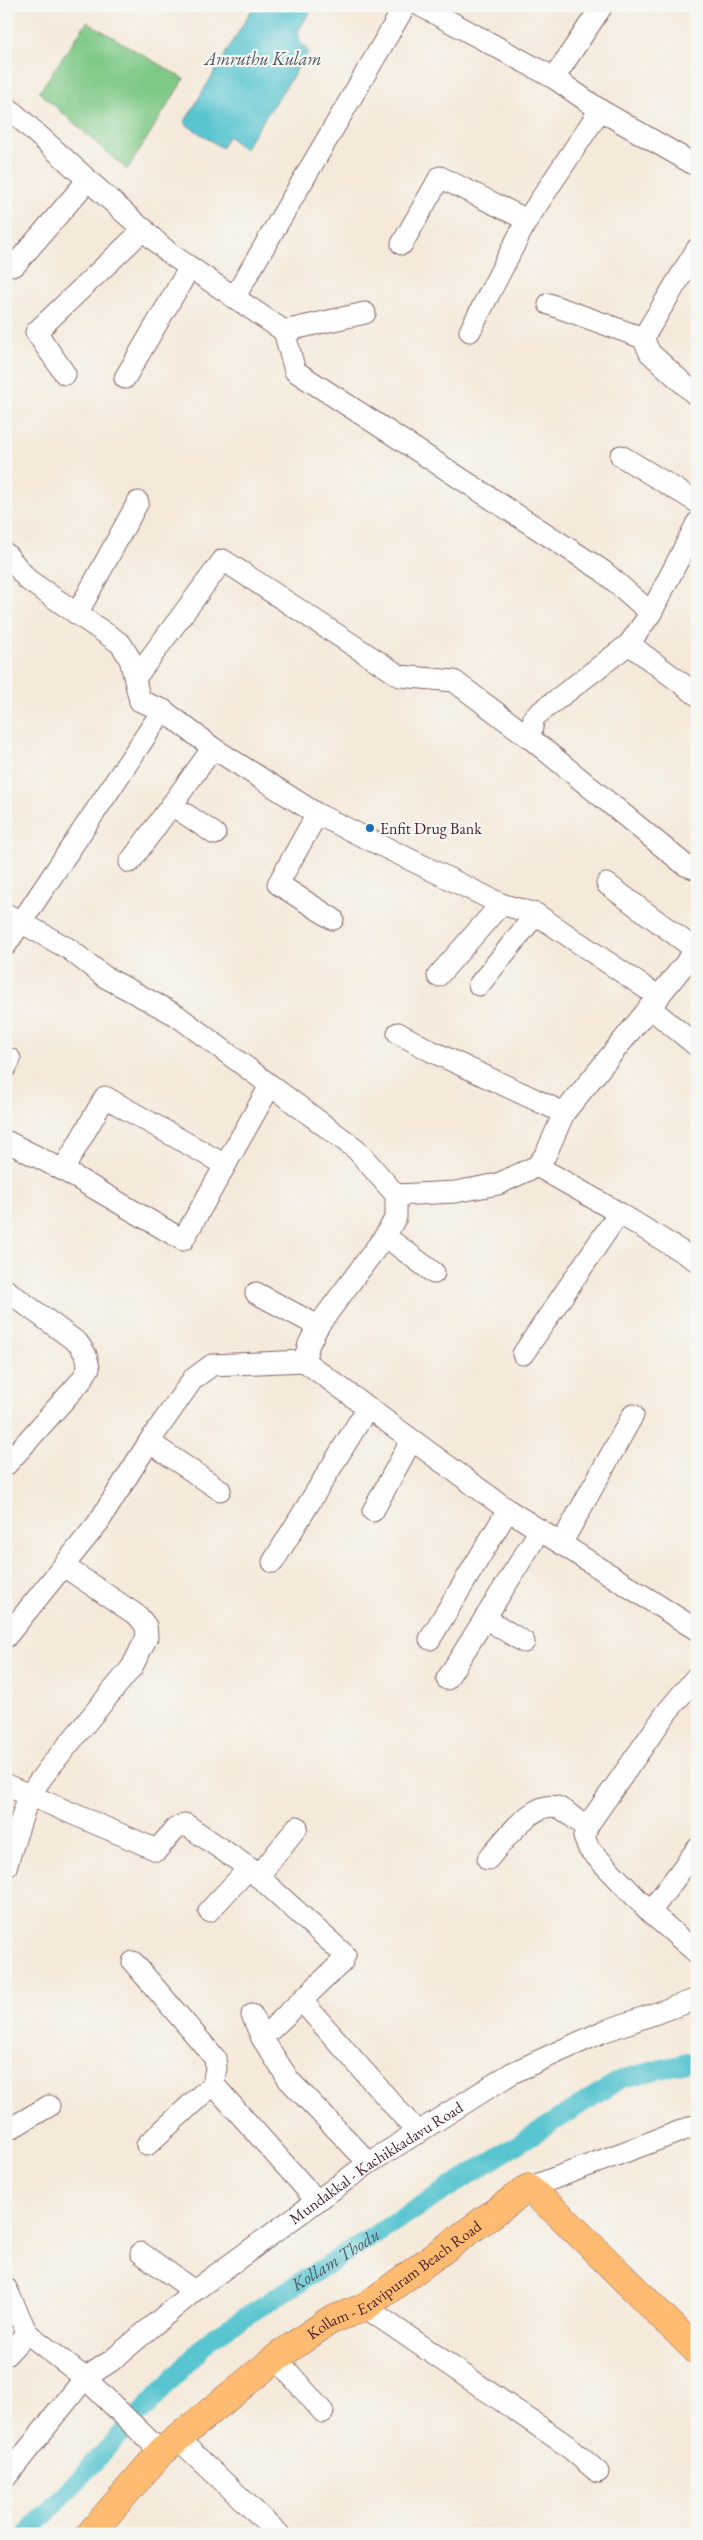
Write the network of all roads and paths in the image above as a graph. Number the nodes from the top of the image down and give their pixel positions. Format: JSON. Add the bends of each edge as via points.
{"nodes":[{"id":1,"x":405,"y":6,"type":"edge"},
{"id":2,"x":421,"y":6,"type":"edge"},
{"id":3,"x":602,"y":6,"type":"edge"},
{"id":4,"x":554,"y":78,"type":"junction"},
{"id":5,"x":6,"y":106,"type":"edge"},
{"id":6,"x":600,"y":110,"type":"junction"},
{"id":7,"x":697,"y":166,"type":"edge"},
{"id":8,"x":88,"y":180,"type":"junction"},
{"id":9,"x":527,"y":220,"type":"junction"},
{"id":10,"x":144,"y":229,"type":"junction"},
{"id":11,"x":402,"y":244,"type":"dead end"},
{"id":12,"x":697,"y":249,"type":"edge"},
{"id":13,"x":15,"y":265,"type":"dead end"},
{"id":14,"x":190,"y":267,"type":"junction"},
{"id":15,"x":234,"y":298,"type":"junction"},
{"id":16,"x":549,"y":304,"type":"dead end"},
{"id":17,"x":365,"y":313,"type":"dead end"},
{"id":18,"x":284,"y":331,"type":"junction"},
{"id":19,"x":470,"y":331,"type":"dead end"},
{"id":20,"x":643,"y":338,"type":"junction"},
{"id":21,"x":65,"y":374,"type":"dead end"},
{"id":22,"x":125,"y":378,"type":"dead end"},
{"id":23,"x":697,"y":396,"type":"edge"},
{"id":24,"x":621,"y":456,"type":"dead end"},
{"id":25,"x":138,"y":502,"type":"dead end"},
{"id":26,"x":697,"y":502,"type":"edge"},
{"id":27,"x":697,"y":523,"type":"edge"},
{"id":28,"x":6,"y":554,"type":"edge"},
{"id":29,"x":651,"y":613,"type":"junction"},
{"id":30,"x":77,"y":614,"type":"junction"},
{"id":31,"x":629,"y":644,"type":"junction"},
{"id":32,"x":136,"y":677,"type":"junction"},
{"id":33,"x":697,"y":695,"type":"edge"},
{"id":34,"x":163,"y":710,"type":"junction"},
{"id":35,"x":530,"y":738,"type":"junction"},
{"id":36,"x":213,"y":748,"type":"junction"},
{"id":37,"x":172,"y":804,"type":"junction"},
{"id":38,"x":317,"y":814,"type":"junction"},
{"id":39,"x":214,"y":834,"type":"dead end"},
{"id":40,"x":130,"y":862,"type":"dead end"},
{"id":41,"x":697,"y":869,"type":"edge"},
{"id":42,"x":608,"y":884,"type":"dead end"},
{"id":43,"x":501,"y":904,"type":"junction"},
{"id":44,"x":536,"y":914,"type":"junction"},
{"id":45,"x":14,"y":918,"type":"edge"},
{"id":46,"x":333,"y":919,"type":"dead end"},
{"id":47,"x":6,"y":945,"type":"edge"},
{"id":48,"x":697,"y":949,"type":"edge"},
{"id":49,"x":438,"y":976,"type":"dead end"},
{"id":50,"x":480,"y":985,"type":"dead end"},
{"id":51,"x":654,"y":1002,"type":"junction"},
{"id":52,"x":398,"y":1033,"type":"dead end"},
{"id":53,"x":697,"y":1046,"type":"edge"},
{"id":54,"x":270,"y":1086,"type":"junction"},
{"id":55,"x":564,"y":1113,"type":"junction"},
{"id":56,"x":6,"y":1141,"type":"edge"},
{"id":57,"x":225,"y":1165,"type":"junction"},
{"id":58,"x":537,"y":1166,"type":"junction"},
{"id":59,"x":64,"y":1170,"type":"junction"},
{"id":60,"x":396,"y":1195,"type":"junction"},
{"id":61,"x":619,"y":1212,"type":"junction"},
{"id":62,"x":385,"y":1236,"type":"junction"},
{"id":63,"x":697,"y":1262,"type":"edge"},
{"id":64,"x":434,"y":1273,"type":"dead end"},
{"id":65,"x":6,"y":1290,"type":"edge"},
{"id":66,"x":256,"y":1293,"type":"dead end"},
{"id":67,"x":318,"y":1326,"type":"junction"},
{"id":68,"x":523,"y":1354,"type":"dead end"},
{"id":69,"x":304,"y":1361,"type":"junction"},
{"id":70,"x":368,"y":1407,"type":"junction"},
{"id":71,"x":633,"y":1416,"type":"dead end"},
{"id":72,"x":411,"y":1441,"type":"junction"},
{"id":73,"x":149,"y":1442,"type":"junction"},
{"id":74,"x":10,"y":1456,"type":"edge"},
{"id":75,"x":220,"y":1490,"type":"dead end"},
{"id":76,"x":508,"y":1510,"type":"junction"},
{"id":77,"x":373,"y":1511,"type":"dead end"},
{"id":78,"x":540,"y":1530,"type":"junction"},
{"id":79,"x":561,"y":1544,"type":"junction"},
{"id":80,"x":273,"y":1562,"type":"dead end"},
{"id":81,"x":65,"y":1567,"type":"junction"},
{"id":82,"x":485,"y":1618,"type":"junction"},
{"id":83,"x":697,"y":1630,"type":"edge"},
{"id":84,"x":6,"y":1637,"type":"edge"},
{"id":85,"x":430,"y":1640,"type":"dead end"},
{"id":86,"x":524,"y":1642,"type":"dead end"},
{"id":87,"x":697,"y":1676,"type":"edge"},
{"id":88,"x":447,"y":1679,"type":"dead end"},
{"id":89,"x":6,"y":1785,"type":"edge"},
{"id":90,"x":29,"y":1796,"type":"junction"},
{"id":91,"x":297,"y":1828,"type":"dead end"},
{"id":92,"x":586,"y":1828,"type":"junction"},
{"id":93,"x":697,"y":1849,"type":"edge"},
{"id":94,"x":488,"y":1859,"type":"dead end"},
{"id":95,"x":6,"y":1867,"type":"edge"},
{"id":96,"x":253,"y":1872,"type":"junction"},
{"id":97,"x":209,"y":1911,"type":"dead end"},
{"id":98,"x":650,"y":1912,"type":"junction"},
{"id":99,"x":697,"y":1953,"type":"edge"},
{"id":100,"x":133,"y":1962,"type":"dead end"},
{"id":101,"x":697,"y":1999,"type":"edge"},
{"id":102,"x":302,"y":2001,"type":"junction"},
{"id":103,"x":252,"y":2015,"type":"dead end"},
{"id":104,"x":262,"y":2038,"type":"junction"},
{"id":105,"x":213,"y":2084,"type":"junction"},
{"id":106,"x":49,"y":2106,"type":"dead end"},
{"id":107,"x":697,"y":2125,"type":"edge"},
{"id":108,"x":6,"y":2131,"type":"edge"},
{"id":109,"x":418,"y":2134,"type":"junction"},
{"id":110,"x":147,"y":2145,"type":"dead end"},
{"id":111,"x":369,"y":2163,"type":"junction"},
{"id":112,"x":528,"y":2188,"type":"junction"},
{"id":113,"x":317,"y":2201,"type":"junction"},
{"id":114,"x":141,"y":2253,"type":"dead end"},
{"id":115,"x":6,"y":2288,"type":"edge"},
{"id":116,"x":194,"y":2291,"type":"junction"},
{"id":117,"x":365,"y":2307,"type":"junction"},
{"id":118,"x":27,"y":2333,"type":"junction"},
{"id":119,"x":697,"y":2352,"type":"edge"},
{"id":120,"x":6,"y":2355,"type":"edge"},
{"id":121,"x":276,"y":2358,"type":"junction"},
{"id":122,"x":90,"y":2385,"type":"junction"},
{"id":123,"x":323,"y":2412,"type":"dead end"},
{"id":124,"x":162,"y":2442,"type":"junction"},
{"id":125,"x":598,"y":2472,"type":"dead end"},
{"id":126,"x":6,"y":2477,"type":"edge"},
{"id":127,"x":90,"y":2534,"type":"edge"},
{"id":128,"x":279,"y":2534,"type":"edge"}],
"edges":[{"from":1,"to":15,"type":"street"},
{"from":2,"to":4,"type":"street"},
{"from":3,"to":4,"type":"street"},
{"from":4,"to":6,"type":"street"},
{"from":5,"to":8,"type":"street"},
{"from":6,"to":7,"type":"street"},
{"from":6,"to":9,"type":"street"},
{"from":8,"to":10,"type":"street"},
{"from":8,"to":13,"type":"street"},
{"from":9,"to":11,"type":"street","via":[[440,177]]},
{"from":9,"to":19,"type":"street"},
{"from":10,"to":14,"type":"street","via":[[169,253]]},
{"from":10,"to":21,"type":"street","via":[[36,332]]},
{"from":12,"to":20,"type":"street"},
{"from":14,"to":15,"type":"street"},
{"from":14,"to":22,"type":"street"},
{"from":15,"to":18,"type":"street"},
{"from":16,"to":20,"type":"street"},
{"from":17,"to":18,"type":"street"},
{"from":18,"to":29,"type":"street","via":[[294,371],[602,572]]},
{"from":20,"to":23,"type":"street","via":[[650,353]]},
{"from":24,"to":26,"type":"street"},
{"from":25,"to":30,"type":"street"},
{"from":27,"to":29,"type":"street"},
{"from":28,"to":30,"type":"street","via":[[28,580]]},
{"from":29,"to":31,"type":"street"},
{"from":30,"to":32,"type":"street","via":[[121,644]]},
{"from":31,"to":33,"type":"street"},
{"from":31,"to":35,"type":"street","via":[[534,717]]},
{"from":32,"to":34,"type":"street","via":[[140,701]]},
{"from":32,"to":35,"type":"street","via":[[223,560],[400,676],[454,681]]},
{"from":34,"to":36,"type":"street"},
{"from":34,"to":45,"type":"street"},
{"from":35,"to":41,"type":"street","via":[[685,865]]},
{"from":36,"to":37,"type":"street"},
{"from":36,"to":38,"type":"street"},
{"from":37,"to":39,"type":"street"},
{"from":37,"to":40,"type":"street"},
{"from":38,"to":43,"type":"street"},
{"from":38,"to":46,"type":"street","via":[[278,884]]},
{"from":42,"to":48,"type":"street"},
{"from":43,"to":44,"type":"street"},
{"from":43,"to":49,"type":"street"},
{"from":44,"to":50,"type":"street"},
{"from":44,"to":51,"type":"street"},
{"from":45,"to":47,"type":"street"},
{"from":45,"to":54,"type":"street","via":[[69,949],[105,977],[176,1015]]},
{"from":48,"to":51,"type":"street"},
{"from":51,"to":53,"type":"street"},
{"from":51,"to":55,"type":"street"},
{"from":52,"to":55,"type":"street"},
{"from":54,"to":57,"type":"street"},
{"from":54,"to":60,"type":"street","via":[[356,1150]]},
{"from":55,"to":58,"type":"street","via":[[546,1154]]},
{"from":56,"to":59,"type":"street"},
{"from":57,"to":59,"type":"street","via":[[105,1097]]},
{"from":57,"to":59,"type":"street","via":[[183,1240]]},
{"from":58,"to":60,"type":"street","via":[[498,1184],[455,1192]]},
{"from":58,"to":61,"type":"street"},
{"from":60,"to":62,"type":"street","via":[[396,1217]]},
{"from":61,"to":63,"type":"street"},
{"from":61,"to":68,"type":"street"},
{"from":62,"to":64,"type":"street"},
{"from":62,"to":67,"type":"street"},
{"from":65,"to":74,"type":"street","via":[[78,1343],[89,1368],[81,1381]]},
{"from":66,"to":67,"type":"street"},
{"from":67,"to":69,"type":"street"},
{"from":69,"to":70,"type":"street"},
{"from":69,"to":73,"type":"street","via":[[212,1365],[193,1379]]},
{"from":70,"to":72,"type":"street"},
{"from":70,"to":80,"type":"street"},
{"from":71,"to":79,"type":"street"},
{"from":72,"to":76,"type":"street"},
{"from":72,"to":77,"type":"street"},
{"from":73,"to":75,"type":"street"},
{"from":73,"to":81,"type":"street"},
{"from":76,"to":78,"type":"street"},
{"from":76,"to":85,"type":"street"},
{"from":78,"to":79,"type":"street"},
{"from":78,"to":82,"type":"street"},
{"from":79,"to":83,"type":"street"},
{"from":81,"to":84,"type":"street"},
{"from":81,"to":90,"type":"street","via":[[138,1616],[146,1626],[147,1637],[132,1667]]},
{"from":82,"to":86,"type":"street"},
{"from":82,"to":88,"type":"street"},
{"from":87,"to":92,"type":"street"},
{"from":89,"to":90,"type":"street"},
{"from":90,"to":95,"type":"street"},
{"from":90,"to":96,"type":"street","via":[[157,1850],[175,1829],[185,1824]]},
{"from":91,"to":96,"type":"street"},
{"from":92,"to":94,"type":"street","via":[[557,1807],[544,1808],[528,1815]]},
{"from":92,"to":98,"type":"street","via":[[585,1840],[589,1849]]},
{"from":93,"to":98,"type":"street"},
{"from":96,"to":97,"type":"street"},
{"from":96,"to":102,"type":"street","via":[[345,1955],[342,1962]]},
{"from":98,"to":99,"type":"street"},
{"from":100,"to":105,"type":"street","via":[[214,2058]]},
{"from":101,"to":109,"type":"street","name":"Mundakkal - Kachikkadavu Road","via":[[602,2032],[512,2073]]},
{"from":102,"to":104,"type":"street"},
{"from":102,"to":109,"type":"street"},
{"from":103,"to":104,"type":"street"},
{"from":104,"to":111,"type":"street","via":[[289,2080]]},
{"from":105,"to":110,"type":"street"},
{"from":105,"to":113,"type":"street"},
{"from":106,"to":108,"type":"street"},
{"from":107,"to":112,"type":"street"},
{"from":109,"to":111,"type":"street","name":"Mundakkal - Kachikkadavu Road"},
{"from":111,"to":113,"type":"street","name":"Mundakkal - Kachikkadavu Road"},
{"from":112,"to":117,"type":"main road","name":"Kollam - Eravipuram Beach Road"},
{"from":112,"to":119,"type":"main road","via":[[560,2215]]},
{"from":113,"to":116,"type":"street","name":"Mundakkal - Kachikkadavu Road"},
{"from":114,"to":116,"type":"street"},
{"from":115,"to":118,"type":"street"},
{"from":116,"to":122,"type":"street","name":"Mundakkal - Kachikkadavu Road","via":[[111,2361]]},
{"from":117,"to":121,"type":"main road","name":"Kollam - Eravipuram Beach Road","via":[[329,2321]]},
{"from":117,"to":125,"type":"street","via":[[566,2445]]},
{"from":118,"to":120,"type":"street"},
{"from":118,"to":122,"type":"street"},
{"from":121,"to":123,"type":"street"},
{"from":121,"to":124,"type":"main road","name":"Kollam - Eravipuram Beach Road"},
{"from":122,"to":124,"type":"street"},
{"from":122,"to":126,"type":"street","name":"Mundakkal - Kachikkadavu Road"},
{"from":124,"to":127,"type":"main road","name":"Kollam - Eravipuram Beach Road"},
{"from":124,"to":128,"type":"street"}]}
